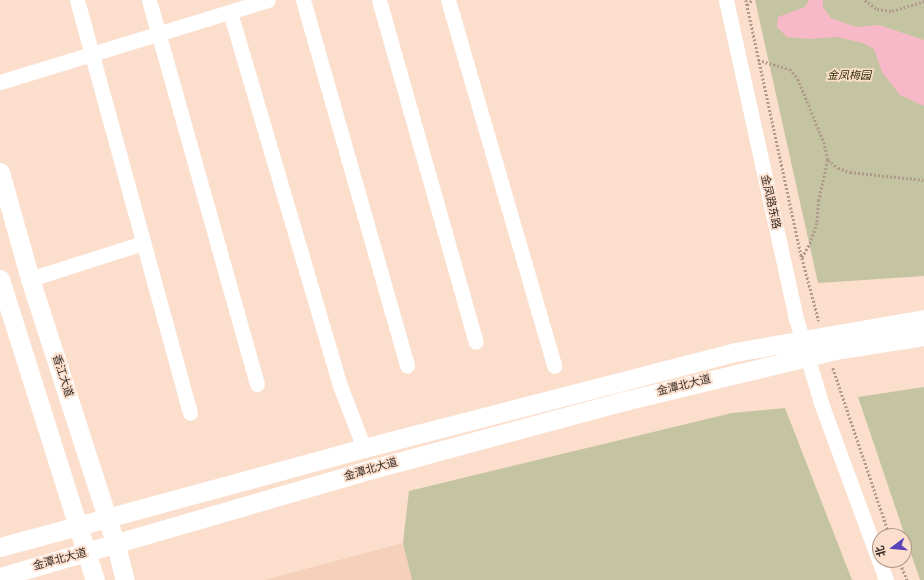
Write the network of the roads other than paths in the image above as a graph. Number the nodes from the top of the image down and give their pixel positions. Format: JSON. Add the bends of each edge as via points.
{"nodes":[{"id":1,"x":77,"y":0,"type":"edge"},
{"id":2,"x":149,"y":0,"type":"edge"},
{"id":3,"x":268,"y":0,"type":"edge"},
{"id":4,"x":303,"y":0,"type":"edge"},
{"id":5,"x":379,"y":0,"type":"edge"},
{"id":6,"x":448,"y":0,"type":"edge"},
{"id":7,"x":726,"y":0,"type":"edge"},
{"id":8,"x":230,"y":12,"type":"junction"},
{"id":9,"x":159,"y":33,"type":"junction"},
{"id":10,"x":92,"y":54,"type":"junction"},
{"id":11,"x":0,"y":82,"type":"edge"},
{"id":12,"x":0,"y":172,"type":"edge"},
{"id":13,"x":143,"y":243,"type":"junction"},
{"id":14,"x":0,"y":279,"type":"edge"},
{"id":15,"x":30,"y":279,"type":"junction"},
{"id":16,"x":924,"y":319,"type":"edge"},
{"id":17,"x":832,"y":336,"type":"junction"},
{"id":18,"x":924,"y":336,"type":"edge"},
{"id":19,"x":476,"y":342,"type":"dead end"},
{"id":20,"x":408,"y":366,"type":"dead end"},
{"id":21,"x":554,"y":366,"type":"dead end"},
{"id":22,"x":257,"y":384,"type":"dead end"},
{"id":23,"x":190,"y":413,"type":"dead end"},
{"id":24,"x":364,"y":448,"type":"junction"},
{"id":25,"x":107,"y":517,"type":"junction"},
{"id":26,"x":79,"y":525,"type":"junction"},
{"id":27,"x":116,"y":545,"type":"junction"},
{"id":28,"x":0,"y":547,"type":"edge"},
{"id":29,"x":88,"y":552,"type":"junction"},
{"id":30,"x":0,"y":577,"type":"edge"},
{"id":31,"x":95,"y":580,"type":"edge"},
{"id":32,"x":125,"y":580,"type":"edge"},
{"id":33,"x":886,"y":580,"type":"edge"}],
"edges":[{"from":1,"to":10,"type":"street"},
{"from":2,"to":9,"type":"street"},
{"from":3,"to":8,"type":"street"},
{"from":4,"to":20,"type":"street"},
{"from":5,"to":19,"type":"street"},
{"from":6,"to":21,"type":"street"},
{"from":7,"to":33,"type":"street","name":"金凤路东路","via":[[795,315],[821,403]]},
{"from":8,"to":9,"type":"street"},
{"from":8,"to":24,"type":"street","via":[[339,383]]},
{"from":9,"to":10,"type":"street"},
{"from":9,"to":22,"type":"street"},
{"from":10,"to":11,"type":"street"},
{"from":10,"to":13,"type":"street"},
{"from":12,"to":15,"type":"main road","name":"香江大道"},
{"from":13,"to":15,"type":"street"},
{"from":13,"to":23,"type":"street"},
{"from":14,"to":26,"type":"main road"},
{"from":15,"to":25,"type":"main road","name":"香江大道"},
{"from":16,"to":17,"type":"main road"},
{"from":17,"to":18,"type":"main road"},
{"from":17,"to":24,"type":"main road","name":"金潭北大道","via":[[735,352]]},
{"from":17,"to":27,"type":"main road","name":"金潭北大道","via":[[745,371],[372,469]]},
{"from":24,"to":25,"type":"main road","name":"金潭北大道"},
{"from":25,"to":26,"type":"main road","name":"金潭北大道"},
{"from":25,"to":27,"type":"main road","name":"香江大道"},
{"from":26,"to":28,"type":"main road","name":"金潭北大道"},
{"from":26,"to":29,"type":"main road"},
{"from":27,"to":29,"type":"main road","name":"金潭北大道"},
{"from":27,"to":32,"type":"main road","name":"香江大道"},
{"from":29,"to":30,"type":"main road","name":"金潭北大道"},
{"from":29,"to":31,"type":"main road"}]}
